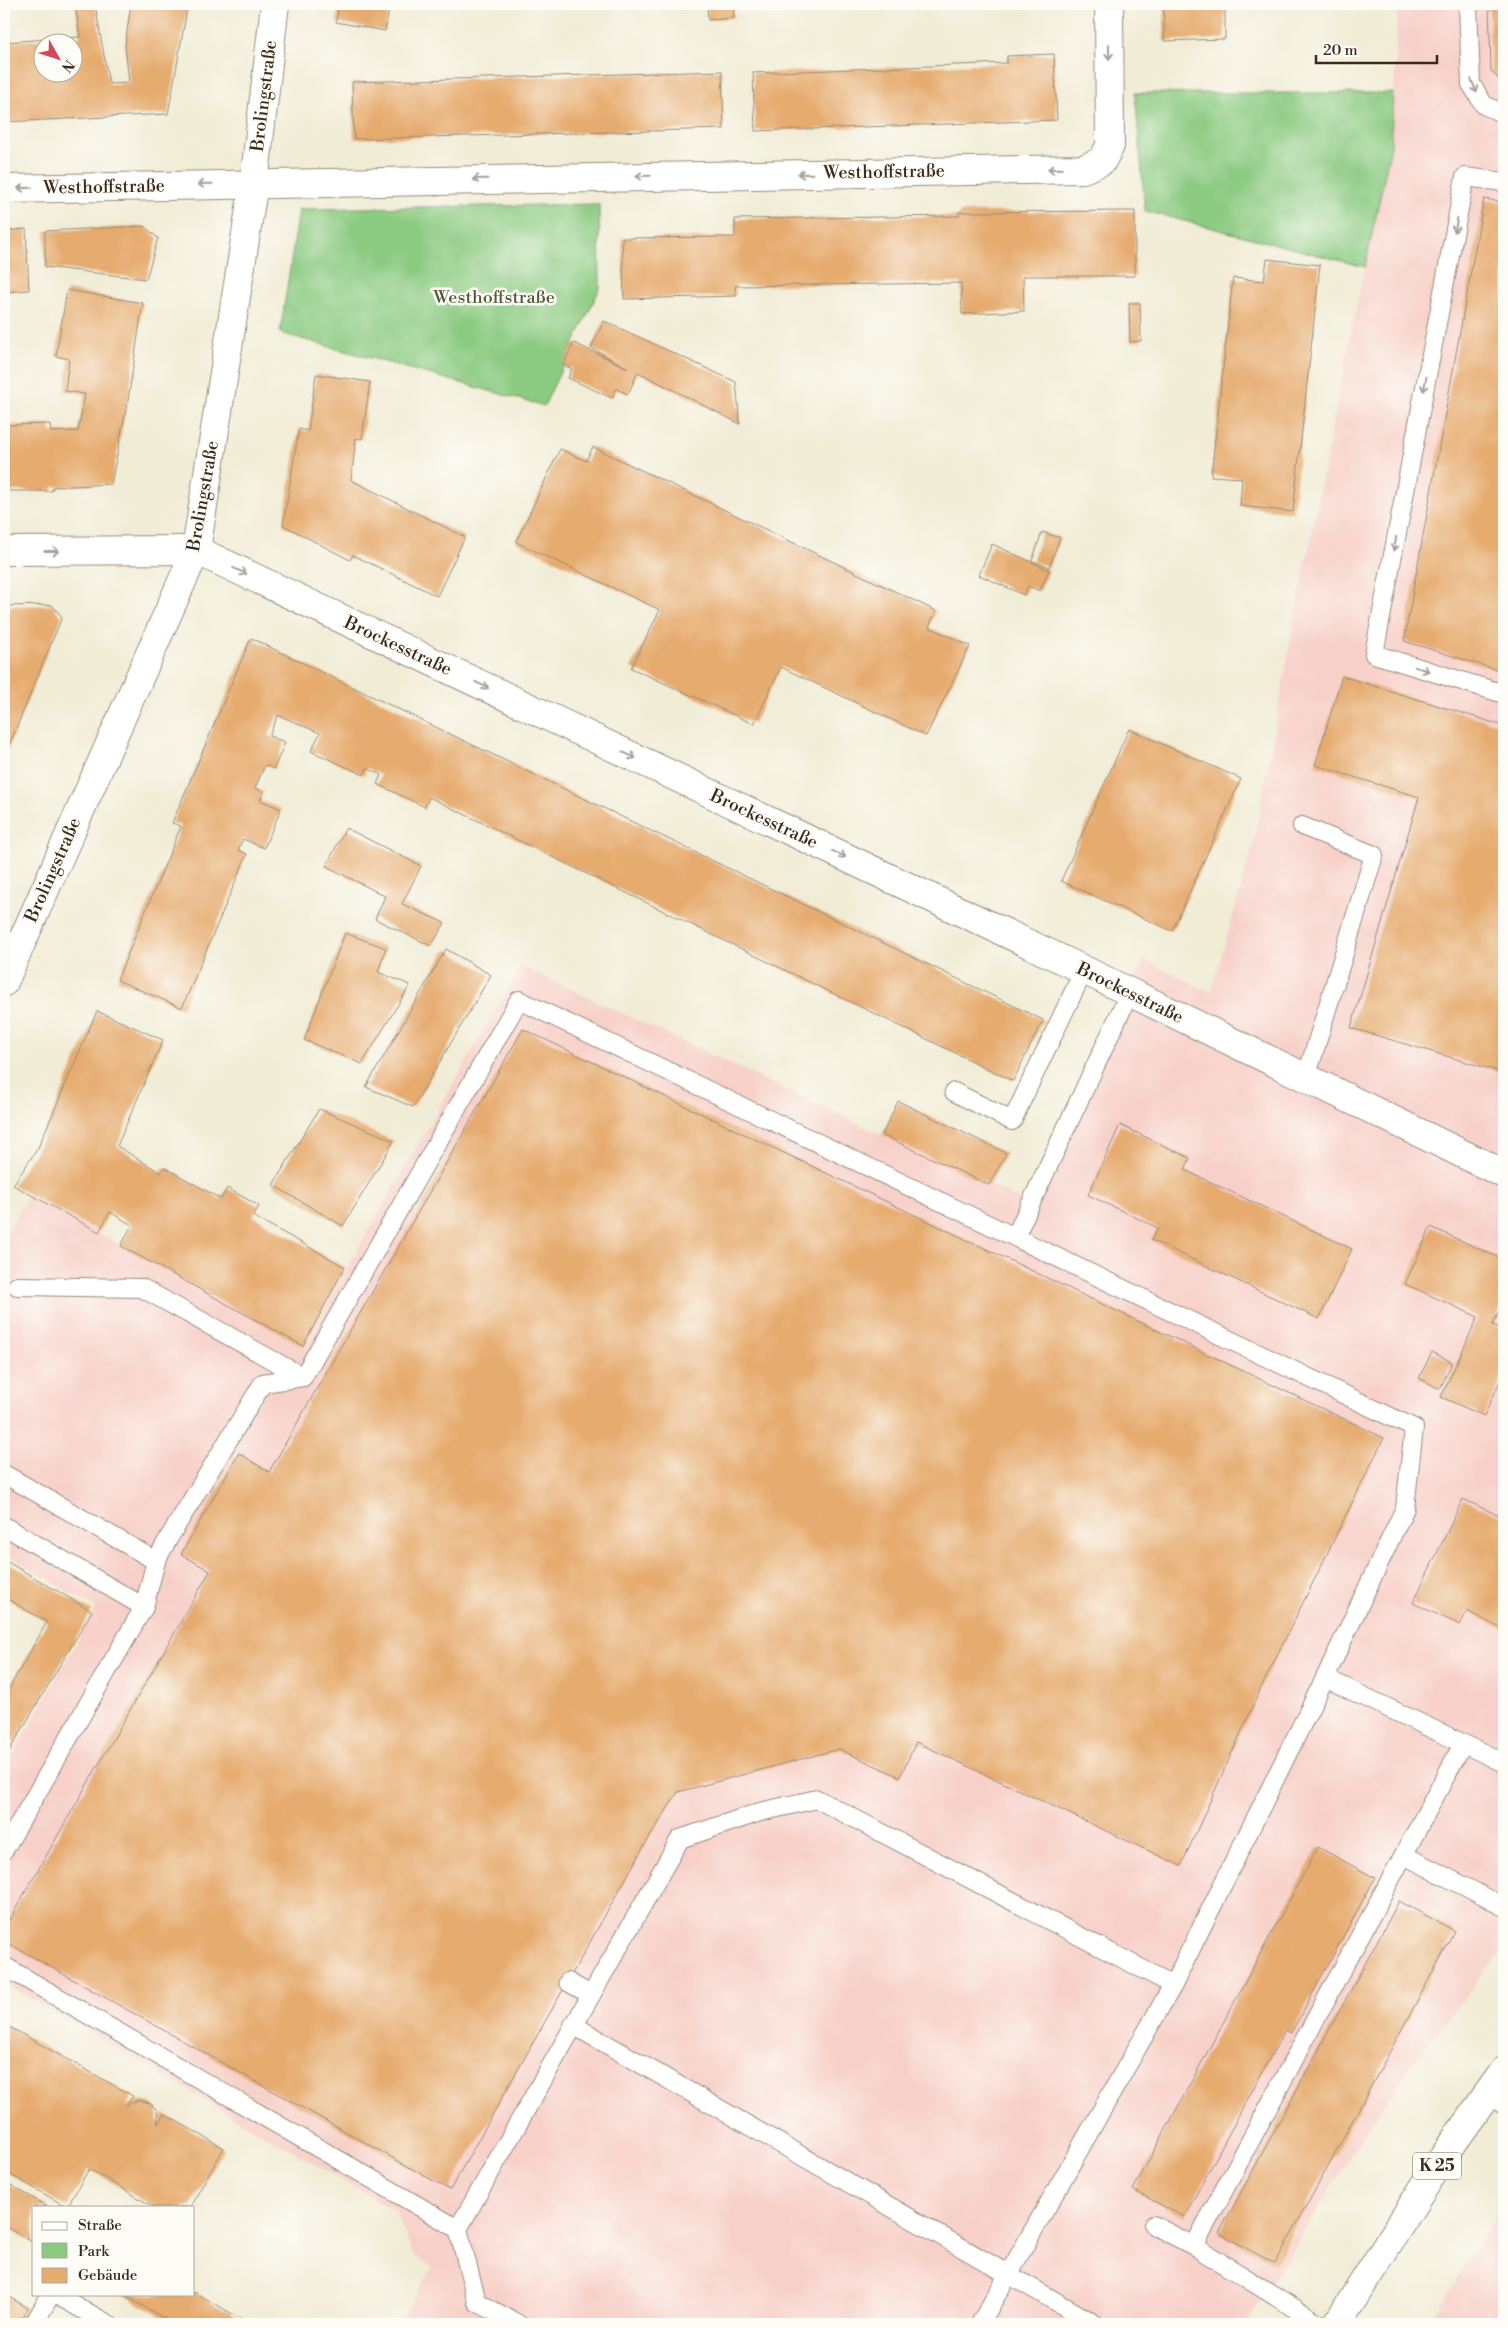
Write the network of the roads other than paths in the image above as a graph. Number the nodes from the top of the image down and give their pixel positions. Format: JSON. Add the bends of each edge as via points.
{"nodes":[{"id":1,"x":275,"y":4,"type":"edge"},
{"id":2,"x":1109,"y":4,"type":"edge"},
{"id":3,"x":1468,"y":4,"type":"edge"},
{"id":4,"x":1504,"y":114,"type":"edge"},
{"id":5,"x":1504,"y":182,"type":"edge"},
{"id":6,"x":254,"y":183,"type":"junction"},
{"id":7,"x":4,"y":189,"type":"edge"},
{"id":8,"x":196,"y":550,"type":"junction"},
{"id":9,"x":4,"y":551,"type":"edge"},
{"id":10,"x":1504,"y":694,"type":"edge"},
{"id":11,"x":1302,"y":826,"type":"dead end"},
{"id":12,"x":10,"y":950,"type":"edge"},
{"id":13,"x":1084,"y":970,"type":"junction"},
{"id":14,"x":4,"y":982,"type":"edge"},
{"id":15,"x":1130,"y":992,"type":"junction"},
{"id":16,"x":1306,"y":1078,"type":"junction"},
{"id":17,"x":954,"y":1092,"type":"dead end"},
{"id":18,"x":1504,"y":1174,"type":"edge"},
{"id":19,"x":1015,"y":1237,"type":"junction"},
{"id":20,"x":17,"y":1286,"type":"dead end"},
{"id":21,"x":304,"y":1377,"type":"junction"},
{"id":22,"x":4,"y":1474,"type":"edge"},
{"id":23,"x":4,"y":1526,"type":"edge"},
{"id":24,"x":156,"y":1561,"type":"junction"},
{"id":25,"x":144,"y":1607,"type":"junction"},
{"id":26,"x":1325,"y":1678,"type":"junction"},
{"id":27,"x":1463,"y":1744,"type":"junction"},
{"id":28,"x":1504,"y":1763,"type":"edge"},
{"id":29,"x":4,"y":1850,"type":"edge"},
{"id":30,"x":1404,"y":1855,"type":"junction"},
{"id":31,"x":1504,"y":1907,"type":"edge"},
{"id":32,"x":4,"y":1966,"type":"edge"},
{"id":33,"x":568,"y":1982,"type":"dead end"},
{"id":34,"x":1173,"y":1985,"type":"junction"},
{"id":35,"x":591,"y":1994,"type":"junction"},
{"id":36,"x":573,"y":2025,"type":"junction"},
{"id":37,"x":1504,"y":2071,"type":"edge"},
{"id":38,"x":1496,"y":2100,"type":"edge"},
{"id":39,"x":1153,"y":2225,"type":"dead end"},
{"id":40,"x":458,"y":2229,"type":"junction"},
{"id":41,"x":1194,"y":2246,"type":"junction"},
{"id":42,"x":1008,"y":2274,"type":"junction"},
{"id":43,"x":50,"y":2296,"type":"edge"},
{"id":44,"x":59,"y":2296,"type":"edge"},
{"id":45,"x":34,"y":2324,"type":"edge"},
{"id":46,"x":108,"y":2324,"type":"edge"},
{"id":47,"x":518,"y":2324,"type":"edge"},
{"id":48,"x":980,"y":2324,"type":"edge"},
{"id":49,"x":1094,"y":2324,"type":"edge"},
{"id":50,"x":1320,"y":2324,"type":"edge"},
{"id":51,"x":1337,"y":2324,"type":"edge"}],
"edges":[{"from":1,"to":6,"type":"street","name":"Brolingstraße"},
{"from":2,"to":6,"type":"street","name":"Westhoffstraße","one_way":true,"via":[[1110,146],[1102,161],[1084,169]]},
{"from":3,"to":4,"type":"lane","one_way":true,"via":[[1471,84],[1484,105]]},
{"from":5,"to":10,"type":"lane","one_way":true,"via":[[1465,177],[1374,654]]},
{"from":6,"to":7,"type":"street","name":"Westhoffstraße","one_way":true},
{"from":6,"to":8,"type":"street","name":"Brolingstraße"},
{"from":9,"to":8,"type":"street","name":"Brockesstraße","one_way":true},
{"from":8,"to":12,"type":"street","name":"Brolingstraße"},
{"from":8,"to":13,"type":"street","name":"Brockesstraße","one_way":true},
{"from":11,"to":16,"type":"lane","via":[[1374,855]]},
{"from":12,"to":14,"type":"street","name":"Brolingstraße"},
{"from":13,"to":15,"type":"street","name":"Brockesstraße"},
{"from":13,"to":17,"type":"lane","via":[[1012,1121]]},
{"from":15,"to":16,"type":"street","name":"Brockesstraße"},
{"from":15,"to":19,"type":"lane"},
{"from":16,"to":18,"type":"street","name":"Brockesstraße"},
{"from":19,"to":21,"type":"lane","via":[[518,1000]]},
{"from":19,"to":26,"type":"lane","via":[[1414,1428],[1405,1508]]},
{"from":20,"to":21,"type":"lane","via":[[142,1288]]},
{"from":21,"to":24,"type":"lane","via":[[263,1383]]},
{"from":22,"to":24,"type":"lane"},
{"from":23,"to":25,"type":"lane"},
{"from":24,"to":25,"type":"lane"},
{"from":25,"to":29,"type":"lane"},
{"from":26,"to":27,"type":"lane"},
{"from":26,"to":34,"type":"lane"},
{"from":27,"to":28,"type":"lane"},
{"from":27,"to":30,"type":"lane"},
{"from":30,"to":31,"type":"lane"},
{"from":30,"to":41,"type":"lane"},
{"from":32,"to":40,"type":"lane"},
{"from":33,"to":35,"type":"lane"},
{"from":34,"to":35,"type":"lane","via":[[817,1799],[760,1812],[680,1839]]},
{"from":34,"to":42,"type":"lane"},
{"from":35,"to":36,"type":"lane"},
{"from":36,"to":40,"type":"lane"},
{"from":36,"to":42,"type":"lane"},
{"from":37,"to":38,"type":"street","number":"K 25"},
{"from":38,"to":51,"type":"street","number":"K 25","via":[[1445,2154]]},
{"from":39,"to":41,"type":"lane"},
{"from":40,"to":47,"type":"lane","via":[[477,2302]]},
{"from":41,"to":50,"type":"lane"},
{"from":42,"to":48,"type":"lane"},
{"from":42,"to":49,"type":"lane"},
{"from":43,"to":45,"type":"lane"},
{"from":44,"to":46,"type":"lane"}]}
